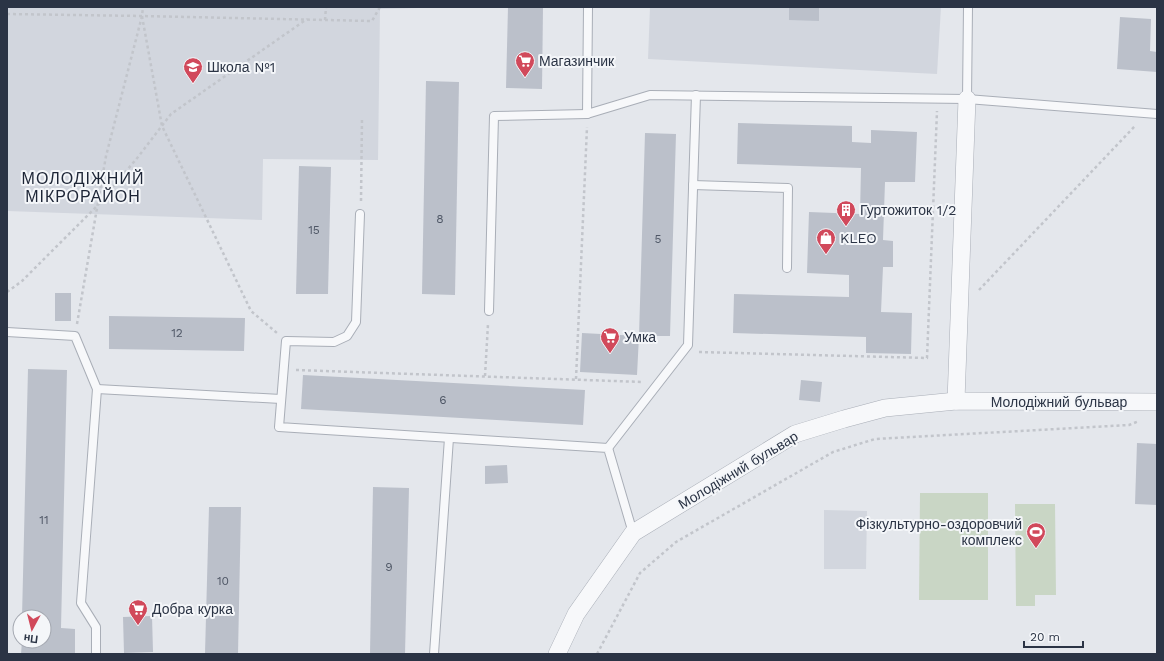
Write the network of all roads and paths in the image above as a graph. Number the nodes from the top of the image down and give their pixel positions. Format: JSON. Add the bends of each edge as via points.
{"nodes":[{"id":1,"x":143,"y":7,"type":"edge"},
{"id":2,"x":326,"y":7,"type":"edge"},
{"id":3,"x":380,"y":7,"type":"edge"},
{"id":4,"x":588,"y":7,"type":"edge"},
{"id":5,"x":968,"y":7,"type":"edge"},
{"id":6,"x":7,"y":14,"type":"edge"},
{"id":7,"x":142,"y":16,"type":"junction"},
{"id":8,"x":307,"y":19,"type":"junction"},
{"id":9,"x":325,"y":20,"type":"junction"},
{"id":10,"x":696,"y":95,"type":"junction"},
{"id":11,"x":937,"y":99,"type":"junction"},
{"id":12,"x":967,"y":99,"type":"junction"},
{"id":13,"x":1147,"y":113,"type":"junction"},
{"id":14,"x":588,"y":114,"type":"junction"},
{"id":15,"x":1157,"y":114,"type":"edge"},
{"id":16,"x":362,"y":118,"type":"dead end"},
{"id":17,"x":162,"y":126,"type":"junction"},
{"id":18,"x":693,"y":185,"type":"junction"},
{"id":19,"x":97,"y":206,"type":"junction"},
{"id":20,"x":360,"y":214,"type":"joint"},
{"id":21,"x":786,"y":268,"type":"dead end"},
{"id":22,"x":7,"y":292,"type":"edge"},
{"id":23,"x":959,"y":311,"type":"junction"},
{"id":24,"x":488,"y":312,"type":"joint"},
{"id":25,"x":7,"y":332,"type":"edge"},
{"id":26,"x":75,"y":336,"type":"junction"},
{"id":27,"x":286,"y":341,"type":"junction"},
{"id":28,"x":682,"y":352,"type":"junction"},
{"id":29,"x":284,"y":370,"type":"junction"},
{"id":30,"x":485,"y":376,"type":"junction"},
{"id":31,"x":576,"y":379,"type":"junction"},
{"id":32,"x":659,"y":382,"type":"junction"},
{"id":33,"x":97,"y":389,"type":"junction"},
{"id":34,"x":281,"y":399,"type":"junction"},
{"id":35,"x":956,"y":401,"type":"junction"},
{"id":36,"x":1157,"y":402,"type":"edge"},
{"id":37,"x":1141,"y":420,"type":"dead end"},
{"id":38,"x":448,"y":438,"type":"junction"},
{"id":39,"x":608,"y":448,"type":"junction"},
{"id":40,"x":633,"y":533,"type":"junction"},
{"id":41,"x":96,"y":654,"type":"edge"},
{"id":42,"x":434,"y":654,"type":"edge"},
{"id":43,"x":557,"y":654,"type":"edge"},
{"id":44,"x":597,"y":654,"type":"edge"}],
"edges":[{"from":1,"to":7,"type":"path"},
{"from":2,"to":9,"type":"path"},
{"from":3,"to":9,"type":"path","via":[[372,21]]},
{"from":4,"to":14,"type":"lane"},
{"from":5,"to":12,"type":"lane"},
{"from":6,"to":7,"type":"path"},
{"from":7,"to":8,"type":"path"},
{"from":7,"to":17,"type":"path"},
{"from":7,"to":19,"type":"path","via":[[106,156]]},
{"from":8,"to":9,"type":"path"},
{"from":8,"to":17,"type":"path","via":[[172,114]]},
{"from":10,"to":11,"type":"lane"},
{"from":10,"to":14,"type":"lane","via":[[650,95]]},
{"from":10,"to":18,"type":"lane"},
{"from":11,"to":12,"type":"lane"},
{"from":11,"to":28,"type":"path","via":[[927,358]]},
{"from":12,"to":13,"type":"lane"},
{"from":12,"to":23,"type":"street"},
{"from":13,"to":15,"type":"lane"},
{"from":13,"to":23,"type":"path"},
{"from":14,"to":24,"type":"lane","via":[[494,116]]},
{"from":14,"to":31,"type":"path"},
{"from":16,"to":20,"type":"path"},
{"from":17,"to":19,"type":"path"},
{"from":17,"to":27,"type":"path","via":[[251,311]]},
{"from":18,"to":21,"type":"lane","via":[[788,188]]},
{"from":18,"to":28,"type":"lane","via":[[688,345]]},
{"from":19,"to":22,"type":"path"},
{"from":19,"to":26,"type":"path"},
{"from":20,"to":27,"type":"lane","via":[[356,322],[346,336],[334,342]]},
{"from":23,"to":35,"type":"street"},
{"from":24,"to":30,"type":"path"},
{"from":25,"to":26,"type":"lane"},
{"from":26,"to":33,"type":"lane"},
{"from":27,"to":29,"type":"lane"},
{"from":28,"to":32,"type":"lane"},
{"from":29,"to":30,"type":"path"},
{"from":29,"to":34,"type":"lane"},
{"from":30,"to":31,"type":"path"},
{"from":31,"to":32,"type":"path"},
{"from":32,"to":39,"type":"lane"},
{"from":33,"to":34,"type":"lane"},
{"from":33,"to":41,"type":"lane","via":[[81,603],[96,627]]},
{"from":34,"to":38,"type":"lane","via":[[279,427]]},
{"from":35,"to":36,"type":"street","name":"Молодіжний бульвар"},
{"from":35,"to":40,"type":"street","name":"Молодіжний бульвар","via":[[885,408],[795,434]]},
{"from":37,"to":44,"type":"path","via":[[1129,425],[875,439],[833,452],[676,542],[640,573]]},
{"from":38,"to":39,"type":"lane"},
{"from":38,"to":42,"type":"lane"},
{"from":39,"to":40,"type":"lane"},
{"from":40,"to":43,"type":"street","name":"Молодіжний бульвар","via":[[576,614]]}]}
